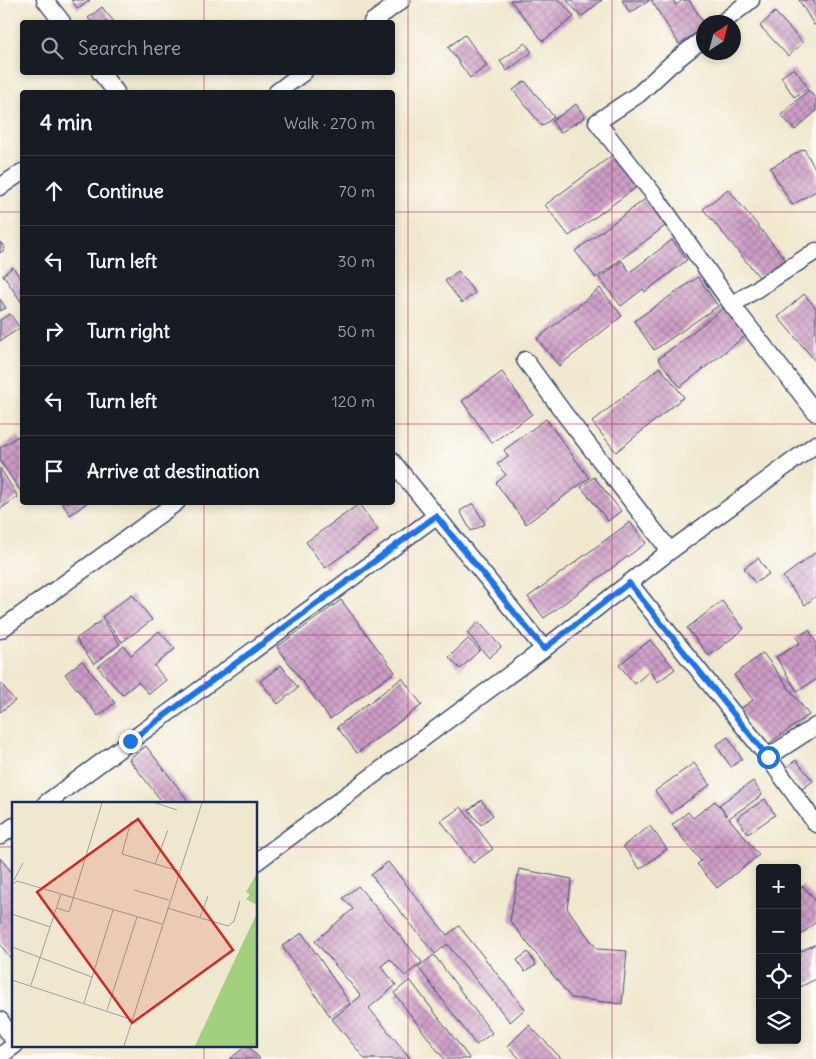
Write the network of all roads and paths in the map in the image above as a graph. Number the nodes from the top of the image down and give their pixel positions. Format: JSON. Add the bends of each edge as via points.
{"nodes":[{"id":1,"x":45,"y":0,"type":"edge"},
{"id":2,"x":402,"y":0,"type":"edge"},
{"id":3,"x":751,"y":0,"type":"edge"},
{"id":4,"x":732,"y":15,"type":"edge"},
{"id":5,"x":60,"y":20,"type":"edge"},
{"id":6,"x":375,"y":20,"type":"edge"},
{"id":7,"x":696,"y":44,"type":"edge"},
{"id":8,"x":102,"y":75,"type":"edge"},
{"id":9,"x":300,"y":75,"type":"edge"},
{"id":10,"x":114,"y":90,"type":"edge"},
{"id":11,"x":280,"y":90,"type":"edge"},
{"id":12,"x":20,"y":173,"type":"edge"},
{"id":13,"x":0,"y":187,"type":"edge"},
{"id":14,"x":816,"y":250,"type":"edge"},
{"id":15,"x":732,"y":305,"type":"junction"},
{"id":16,"x":525,"y":360,"type":"dead end"},
{"id":17,"x":816,"y":413,"type":"edge"},
{"id":18,"x":816,"y":444,"type":"edge"},
{"id":19,"x":395,"y":465,"type":"edge"},
{"id":20,"x":173,"y":505,"type":"edge"},
{"id":21,"x":436,"y":516,"type":"junction"},
{"id":22,"x":670,"y":551,"type":"junction"},
{"id":23,"x":629,"y":583,"type":"junction"},
{"id":24,"x":0,"y":630,"type":"edge"},
{"id":25,"x":544,"y":649,"type":"junction"},
{"id":26,"x":816,"y":726,"type":"edge"},
{"id":27,"x":768,"y":757,"type":"junction"},
{"id":28,"x":47,"y":802,"type":"edge"},
{"id":29,"x":816,"y":824,"type":"edge"},
{"id":30,"x":12,"y":827,"type":"edge"},
{"id":31,"x":0,"y":836,"type":"edge"},
{"id":32,"x":258,"y":861,"type":"edge"},
{"id":33,"x":0,"y":1020,"type":"edge"},
{"id":34,"x":12,"y":1038,"type":"edge"},
{"id":35,"x":14,"y":1046,"type":"edge"},
{"id":36,"x":0,"y":1056,"type":"edge"}],
"edges":[{"from":1,"to":5,"type":"street"},
{"from":2,"to":6,"type":"street"},
{"from":3,"to":4,"type":"street"},
{"from":7,"to":15,"type":"street","via":[[639,94],[597,122],[655,196]]},
{"from":8,"to":10,"type":"street"},
{"from":9,"to":11,"type":"street"},
{"from":12,"to":13,"type":"street"},
{"from":14,"to":15,"type":"street"},
{"from":15,"to":17,"type":"street"},
{"from":16,"to":22,"type":"street"},
{"from":18,"to":22,"type":"street"},
{"from":19,"to":21,"type":"street"},
{"from":20,"to":24,"type":"street"},
{"from":21,"to":25,"type":"street"},
{"from":21,"to":28,"type":"street"},
{"from":22,"to":23,"type":"street"},
{"from":23,"to":25,"type":"street"},
{"from":23,"to":27,"type":"street"},
{"from":25,"to":32,"type":"street"},
{"from":26,"to":27,"type":"street"},
{"from":27,"to":29,"type":"street"},
{"from":30,"to":31,"type":"street"},
{"from":33,"to":34,"type":"street"},
{"from":35,"to":36,"type":"street"}]}
